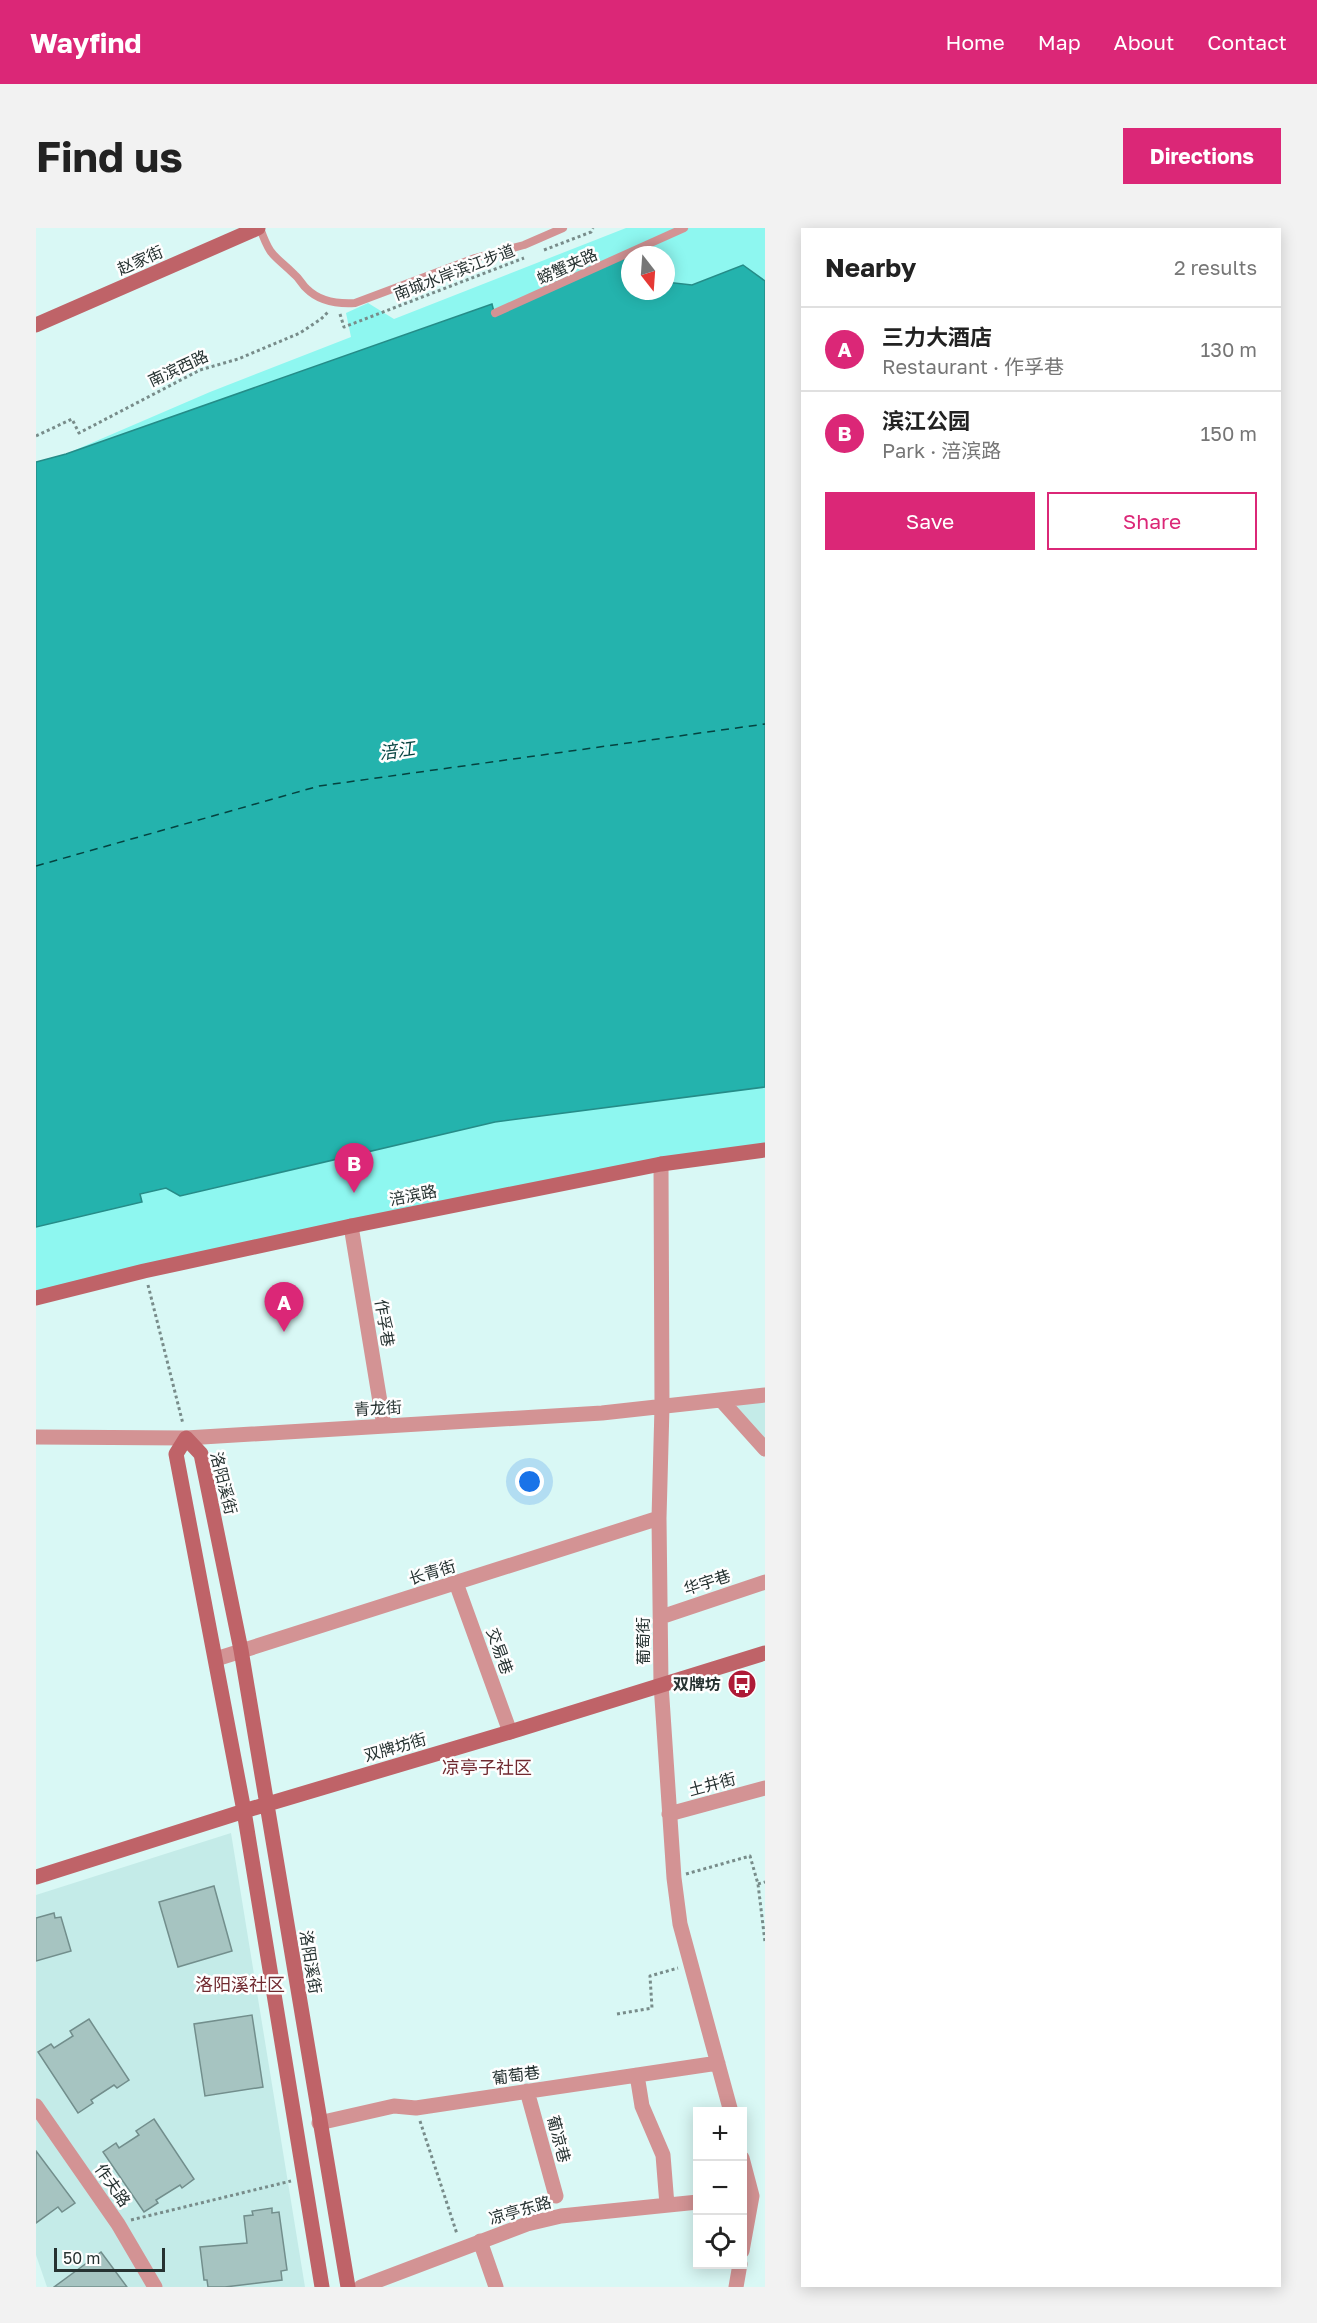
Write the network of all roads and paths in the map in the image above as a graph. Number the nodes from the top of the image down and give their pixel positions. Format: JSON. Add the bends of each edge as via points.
{"nodes":[{"id":1,"x":259,"y":228,"type":"edge"},
{"id":2,"x":563,"y":228,"type":"edge"},
{"id":3,"x":593,"y":228,"type":"edge"},
{"id":4,"x":684,"y":228,"type":"edge"},
{"id":5,"x":537,"y":252,"type":"dead end"},
{"id":6,"x":527,"y":257,"type":"dead end"},
{"id":7,"x":336,"y":304,"type":"junction"},
{"id":8,"x":495,"y":313,"type":"dead end"},
{"id":9,"x":36,"y":326,"type":"edge"},
{"id":10,"x":36,"y":436,"type":"edge"},
{"id":11,"x":765,"y":1150,"type":"edge"},
{"id":12,"x":662,"y":1164,"type":"junction"},
{"id":13,"x":351,"y":1226,"type":"junction"},
{"id":14,"x":144,"y":1271,"type":"junction"},
{"id":15,"x":36,"y":1298,"type":"edge"},
{"id":16,"x":765,"y":1395,"type":"edge"},
{"id":17,"x":721,"y":1400,"type":"junction"},
{"id":18,"x":662,"y":1407,"type":"junction"},
{"id":19,"x":384,"y":1426,"type":"junction"},
{"id":20,"x":36,"y":1437,"type":"edge"},
{"id":21,"x":186,"y":1438,"type":"junction"},
{"id":22,"x":765,"y":1449,"type":"edge"},
{"id":23,"x":658,"y":1518,"type":"junction"},
{"id":24,"x":765,"y":1582,"type":"edge"},
{"id":25,"x":456,"y":1583,"type":"junction"},
{"id":26,"x":661,"y":1617,"type":"junction"},
{"id":27,"x":241,"y":1650,"type":"junction"},
{"id":28,"x":765,"y":1653,"type":"edge"},
{"id":29,"x":216,"y":1659,"type":"junction"},
{"id":30,"x":661,"y":1684,"type":"junction"},
{"id":31,"x":510,"y":1732,"type":"junction"},
{"id":32,"x":765,"y":1788,"type":"edge"},
{"id":33,"x":267,"y":1804,"type":"junction"},
{"id":34,"x":244,"y":1811,"type":"junction"},
{"id":35,"x":669,"y":1814,"type":"junction"},
{"id":36,"x":36,"y":1877,"type":"edge"},
{"id":37,"x":674,"y":1878,"type":"junction"},
{"id":38,"x":765,"y":1882,"type":"edge"},
{"id":39,"x":758,"y":1884,"type":"junction"},
{"id":40,"x":765,"y":1942,"type":"edge"},
{"id":41,"x":691,"y":1965,"type":"junction"},
{"id":42,"x":617,"y":2014,"type":"dead end"},
{"id":43,"x":718,"y":2063,"type":"junction"},
{"id":44,"x":637,"y":2075,"type":"junction"},
{"id":45,"x":527,"y":2091,"type":"junction"},
{"id":46,"x":36,"y":2106,"type":"edge"},
{"id":47,"x":730,"y":2107,"type":"edge"},
{"id":48,"x":416,"y":2108,"type":"junction"},
{"id":49,"x":319,"y":2123,"type":"junction"},
{"id":50,"x":743,"y":2161,"type":"edge"},
{"id":51,"x":304,"y":2177,"type":"junction"},
{"id":52,"x":556,"y":2196,"type":"dead end"},
{"id":53,"x":753,"y":2196,"type":"edge"},
{"id":54,"x":693,"y":2202,"type":"edge"},
{"id":55,"x":667,"y":2205,"type":"junction"},
{"id":56,"x":118,"y":2224,"type":"junction"},
{"id":57,"x":747,"y":2226,"type":"edge"},
{"id":58,"x":480,"y":2241,"type":"junction"},
{"id":59,"x":462,"y":2248,"type":"junction"},
{"id":60,"x":739,"y":2269,"type":"edge"},
{"id":61,"x":155,"y":2287,"type":"edge"},
{"id":62,"x":322,"y":2287,"type":"edge"},
{"id":63,"x":348,"y":2287,"type":"edge"},
{"id":64,"x":361,"y":2287,"type":"edge"},
{"id":65,"x":496,"y":2287,"type":"edge"},
{"id":66,"x":736,"y":2287,"type":"edge"}],
"edges":[{"from":1,"to":7,"type":"lane","via":[[273,257],[307,290]]},
{"from":1,"to":9,"type":"street","name":"赵家街"},
{"from":2,"to":7,"type":"lane","via":[[355,303]]},
{"from":3,"to":5,"type":"path","name":"南城水岸滨江步道"},
{"from":4,"to":8,"type":"lane","name":"螃蟹夹路"},
{"from":6,"to":7,"type":"path","name":"南城水岸滨江步道","via":[[344,327]]},
{"from":7,"to":10,"type":"path","name":"南滨西路","via":[[300,333],[200,370],[79,433],[72,419]]},
{"from":11,"to":12,"type":"street","name":"涪滨路"},
{"from":12,"to":13,"type":"street","name":"涪滨路"},
{"from":12,"to":18,"type":"street","name":"葡萄街"},
{"from":13,"to":14,"type":"street","name":"涪滨路"},
{"from":13,"to":19,"type":"street","name":"作孚巷"},
{"from":14,"to":15,"type":"street","name":"涪滨路"},
{"from":14,"to":21,"type":"path"},
{"from":16,"to":17,"type":"street","name":"青龙街"},
{"from":17,"to":18,"type":"street","name":"青龙街"},
{"from":17,"to":22,"type":"street"},
{"from":18,"to":19,"type":"street","name":"青龙街"},
{"from":18,"to":23,"type":"street","name":"葡萄街"},
{"from":19,"to":21,"type":"street","name":"青龙街"},
{"from":20,"to":21,"type":"street","name":"青龙街"},
{"from":21,"to":27,"type":"street","name":"洛阳溪街","via":[[201,1454]]},
{"from":21,"to":29,"type":"street","via":[[176,1454]]},
{"from":23,"to":25,"type":"street","name":"长青街"},
{"from":23,"to":26,"type":"street","name":"葡萄街"},
{"from":24,"to":26,"type":"street","name":"华宇巷"},
{"from":25,"to":27,"type":"street","name":"长青街"},
{"from":25,"to":31,"type":"street","name":"交易巷"},
{"from":26,"to":30,"type":"street","name":"葡萄街"},
{"from":27,"to":29,"type":"street","name":"长青街"},
{"from":27,"to":33,"type":"street","name":"洛阳溪街"},
{"from":28,"to":30,"type":"street","name":"双牌坊街"},
{"from":29,"to":34,"type":"street"},
{"from":30,"to":31,"type":"street","name":"双牌坊街"},
{"from":30,"to":35,"type":"street","name":"葡萄街"},
{"from":31,"to":33,"type":"street","name":"双牌坊街"},
{"from":32,"to":35,"type":"street","name":"土井街"},
{"from":33,"to":34,"type":"street","name":"双牌坊街"},
{"from":33,"to":49,"type":"street","name":"洛阳溪街"},
{"from":34,"to":36,"type":"street","name":"双牌坊街"},
{"from":34,"to":51,"type":"street"},
{"from":35,"to":37,"type":"street","name":"葡萄街"},
{"from":37,"to":39,"type":"path","via":[[750,1856]]},
{"from":37,"to":41,"type":"street","name":"葡萄街"},
{"from":38,"to":39,"type":"path"},
{"from":39,"to":40,"type":"path"},
{"from":41,"to":42,"type":"path","via":[[650,1976],[652,2008]]},
{"from":41,"to":43,"type":"street","name":"葡萄街"},
{"from":43,"to":44,"type":"street","name":"葡萄巷"},
{"from":43,"to":47,"type":"street","name":"葡萄街"},
{"from":44,"to":45,"type":"street","name":"葡萄巷"},
{"from":44,"to":55,"type":"street","via":[[642,2106],[663,2155]]},
{"from":45,"to":48,"type":"street","name":"葡萄巷"},
{"from":45,"to":52,"type":"street","name":"葡凉巷"},
{"from":46,"to":56,"type":"street","name":"作夫路"},
{"from":48,"to":49,"type":"street","name":"葡萄巷","via":[[394,2106]]},
{"from":48,"to":59,"type":"path"},
{"from":49,"to":63,"type":"street","name":"洛阳溪街"},
{"from":50,"to":53,"type":"street"},
{"from":51,"to":56,"type":"path"},
{"from":51,"to":62,"type":"street"},
{"from":53,"to":57,"type":"street"},
{"from":54,"to":55,"type":"street","name":"凉亭东路"},
{"from":55,"to":58,"type":"street","name":"凉亭东路","via":[[561,2216]]},
{"from":56,"to":61,"type":"street","name":"作夫路"},
{"from":58,"to":59,"type":"street","name":"凉亭东路"},
{"from":58,"to":65,"type":"street"},
{"from":59,"to":64,"type":"street","name":"凉亭东路"},
{"from":60,"to":66,"type":"street"}]}
